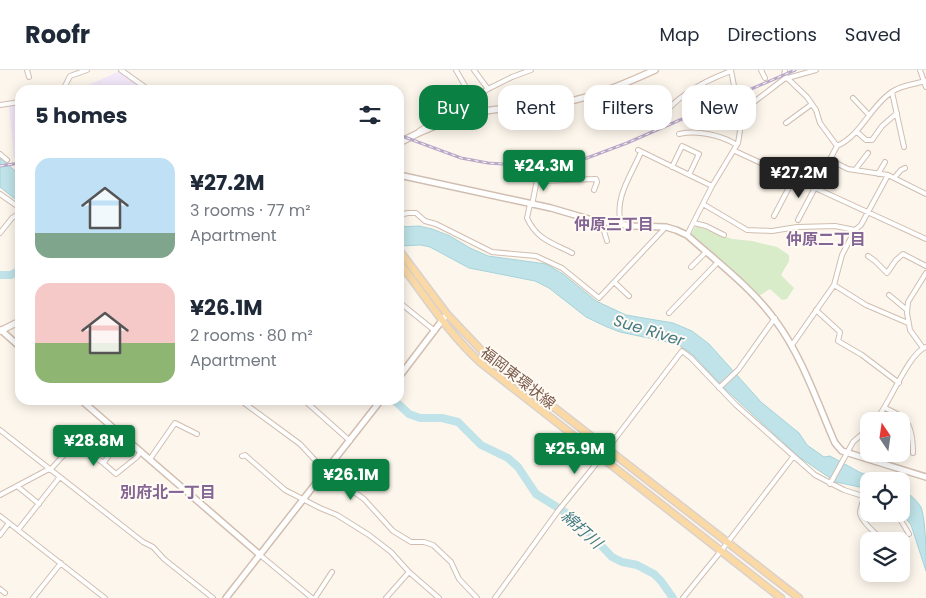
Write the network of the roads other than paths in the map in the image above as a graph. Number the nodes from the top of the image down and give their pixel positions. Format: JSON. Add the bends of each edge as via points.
{"nodes":[{"id":1,"x":27,"y":70,"type":"edge"},
{"id":2,"x":86,"y":70,"type":"edge"},
{"id":3,"x":121,"y":70,"type":"edge"},
{"id":4,"x":456,"y":70,"type":"edge"},
{"id":5,"x":474,"y":70,"type":"edge"},
{"id":6,"x":531,"y":70,"type":"edge"},
{"id":7,"x":655,"y":70,"type":"edge"},
{"id":8,"x":731,"y":70,"type":"edge"},
{"id":9,"x":761,"y":70,"type":"edge"},
{"id":10,"x":785,"y":70,"type":"edge"},
{"id":11,"x":816,"y":70,"type":"edge"},
{"id":12,"x":920,"y":70,"type":"edge"},
{"id":13,"x":29,"y":77,"type":"dead end"},
{"id":14,"x":765,"y":78,"type":"dead end"},
{"id":15,"x":789,"y":78,"type":"junction"},
{"id":16,"x":925,"y":81,"type":"edge"},
{"id":17,"x":66,"y":85,"type":"edge"},
{"id":18,"x":142,"y":85,"type":"edge"},
{"id":19,"x":465,"y":85,"type":"edge"},
{"id":20,"x":485,"y":85,"type":"edge"},
{"id":21,"x":734,"y":85,"type":"edge"},
{"id":22,"x":926,"y":87,"type":"edge"},
{"id":23,"x":488,"y":89,"type":"edge"},
{"id":24,"x":892,"y":92,"type":"junction"},
{"id":25,"x":854,"y":98,"type":"dead end"},
{"id":26,"x":756,"y":100,"type":"edge"},
{"id":27,"x":15,"y":103,"type":"edge"},
{"id":28,"x":812,"y":104,"type":"junction"},
{"id":29,"x":0,"y":105,"type":"edge"},
{"id":30,"x":672,"y":105,"type":"edge"},
{"id":31,"x":488,"y":111,"type":"edge"},
{"id":32,"x":897,"y":114,"type":"junction"},
{"id":33,"x":869,"y":115,"type":"junction"},
{"id":34,"x":786,"y":123,"type":"dead end"},
{"id":35,"x":420,"y":130,"type":"edge"},
{"id":36,"x":425,"y":130,"type":"edge"},
{"id":37,"x":740,"y":130,"type":"edge"},
{"id":38,"x":857,"y":132,"type":"junction"},
{"id":39,"x":416,"y":134,"type":"junction"},
{"id":40,"x":679,"y":134,"type":"dead end"},
{"id":41,"x":404,"y":140,"type":"edge"},
{"id":42,"x":737,"y":145,"type":"junction"},
{"id":43,"x":837,"y":146,"type":"junction"},
{"id":44,"x":904,"y":147,"type":"dead end"},
{"id":45,"x":734,"y":151,"type":"junction"},
{"id":46,"x":868,"y":153,"type":"dead end"},
{"id":47,"x":0,"y":154,"type":"edge"},
{"id":48,"x":7,"y":160,"type":"dead end"},
{"id":49,"x":830,"y":160,"type":"junction"},
{"id":50,"x":805,"y":162,"type":"dead end"},
{"id":51,"x":885,"y":162,"type":"dead end"},
{"id":52,"x":672,"y":167,"type":"junction"},
{"id":53,"x":906,"y":168,"type":"dead end"},
{"id":54,"x":855,"y":170,"type":"junction"},
{"id":55,"x":825,"y":171,"type":"junction"},
{"id":56,"x":878,"y":174,"type":"junction"},
{"id":57,"x":538,"y":175,"type":"dead end"},
{"id":58,"x":689,"y":175,"type":"junction"},
{"id":59,"x":888,"y":175,"type":"junction"},
{"id":60,"x":404,"y":176,"type":"edge"},
{"id":61,"x":794,"y":178,"type":"junction"},
{"id":62,"x":894,"y":178,"type":"junction"},
{"id":63,"x":537,"y":182,"type":"junction"},
{"id":64,"x":712,"y":186,"type":"junction"},
{"id":65,"x":816,"y":188,"type":"junction"},
{"id":66,"x":594,"y":190,"type":"dead end"},
{"id":67,"x":0,"y":194,"type":"edge"},
{"id":68,"x":926,"y":194,"type":"edge"},
{"id":69,"x":15,"y":204,"type":"edge"},
{"id":70,"x":531,"y":204,"type":"junction"},
{"id":71,"x":703,"y":204,"type":"junction"},
{"id":72,"x":868,"y":212,"type":"junction"},
{"id":73,"x":404,"y":214,"type":"edge"},
{"id":74,"x":15,"y":216,"type":"edge"},
{"id":75,"x":774,"y":216,"type":"dead end"},
{"id":76,"x":798,"y":220,"type":"dead end"},
{"id":77,"x":600,"y":221,"type":"junction"},
{"id":78,"x":694,"y":223,"type":"junction"},
{"id":79,"x":621,"y":224,"type":"junction"},
{"id":80,"x":664,"y":227,"type":"junction"},
{"id":81,"x":856,"y":230,"type":"junction"},
{"id":82,"x":0,"y":233,"type":"edge"},
{"id":83,"x":687,"y":235,"type":"junction"},
{"id":84,"x":724,"y":235,"type":"dead end"},
{"id":85,"x":926,"y":239,"type":"edge"},
{"id":86,"x":607,"y":241,"type":"dead end"},
{"id":87,"x":706,"y":252,"type":"junction"},
{"id":88,"x":572,"y":253,"type":"dead end"},
{"id":89,"x":868,"y":256,"type":"dead end"},
{"id":90,"x":404,"y":260,"type":"edge"},
{"id":91,"x":718,"y":262,"type":"junction"},
{"id":92,"x":926,"y":266,"type":"edge"},
{"id":93,"x":691,"y":267,"type":"dead end"},
{"id":94,"x":404,"y":268,"type":"edge"},
{"id":95,"x":926,"y":273,"type":"edge"},
{"id":96,"x":614,"y":282,"type":"junction"},
{"id":97,"x":834,"y":285,"type":"junction"},
{"id":98,"x":889,"y":295,"type":"dead end"},
{"id":99,"x":629,"y":296,"type":"dead end"},
{"id":100,"x":404,"y":306,"type":"edge"},
{"id":101,"x":816,"y":310,"type":"junction"},
{"id":102,"x":907,"y":310,"type":"junction"},
{"id":103,"x":669,"y":313,"type":"dead end"},
{"id":104,"x":445,"y":317,"type":"junction"},
{"id":105,"x":774,"y":318,"type":"junction"},
{"id":106,"x":15,"y":323,"type":"edge"},
{"id":107,"x":908,"y":323,"type":"junction"},
{"id":108,"x":0,"y":330,"type":"edge"},
{"id":109,"x":435,"y":331,"type":"junction"},
{"id":110,"x":15,"y":343,"type":"edge"},
{"id":111,"x":792,"y":345,"type":"junction"},
{"id":112,"x":925,"y":347,"type":"edge"},
{"id":113,"x":404,"y":371,"type":"edge"},
{"id":114,"x":899,"y":382,"type":"junction"},
{"id":115,"x":720,"y":387,"type":"junction"},
{"id":116,"x":87,"y":405,"type":"edge"},
{"id":117,"x":247,"y":405,"type":"edge"},
{"id":118,"x":310,"y":405,"type":"edge"},
{"id":119,"x":377,"y":405,"type":"edge"},
{"id":120,"x":885,"y":408,"type":"junction"},
{"id":121,"x":882,"y":412,"type":"edge"},
{"id":122,"x":0,"y":430,"type":"edge"},
{"id":123,"x":197,"y":434,"type":"dead end"},
{"id":124,"x":860,"y":436,"type":"edge"},
{"id":125,"x":127,"y":440,"type":"junction"},
{"id":126,"x":350,"y":441,"type":"junction"},
{"id":127,"x":608,"y":449,"type":"junction"},
{"id":128,"x":141,"y":452,"type":"junction"},
{"id":129,"x":913,"y":453,"type":"dead end"},
{"id":130,"x":847,"y":454,"type":"junction"},
{"id":131,"x":242,"y":456,"type":"dead end"},
{"id":132,"x":601,"y":457,"type":"junction"},
{"id":133,"x":793,"y":457,"type":"junction"},
{"id":134,"x":150,"y":459,"type":"junction"},
{"id":135,"x":102,"y":462,"type":"junction"},
{"id":136,"x":50,"y":470,"type":"junction"},
{"id":137,"x":326,"y":472,"type":"junction"},
{"id":138,"x":925,"y":476,"type":"edge"},
{"id":139,"x":59,"y":478,"type":"junction"},
{"id":140,"x":831,"y":483,"type":"junction"},
{"id":141,"x":17,"y":486,"type":"junction"},
{"id":142,"x":0,"y":495,"type":"edge"},
{"id":143,"x":860,"y":495,"type":"edge"},
{"id":144,"x":304,"y":499,"type":"junction"},
{"id":145,"x":39,"y":504,"type":"junction"},
{"id":146,"x":0,"y":516,"type":"edge"},
{"id":147,"x":10,"y":523,"type":"junction"},
{"id":148,"x":18,"y":530,"type":"junction"},
{"id":149,"x":0,"y":535,"type":"edge"},
{"id":150,"x":728,"y":542,"type":"junction"},
{"id":151,"x":449,"y":551,"type":"dead end"},
{"id":152,"x":721,"y":551,"type":"junction"},
{"id":153,"x":260,"y":555,"type":"junction"},
{"id":154,"x":445,"y":556,"type":"junction"},
{"id":155,"x":61,"y":563,"type":"junction"},
{"id":156,"x":332,"y":572,"type":"dead end"},
{"id":157,"x":409,"y":572,"type":"junction"},
{"id":158,"x":0,"y":590,"type":"edge"},
{"id":159,"x":5,"y":593,"type":"dead end"},
{"id":160,"x":33,"y":598,"type":"edge"},
{"id":161,"x":105,"y":598,"type":"edge"},
{"id":162,"x":213,"y":598,"type":"edge"},
{"id":163,"x":226,"y":598,"type":"edge"},
{"id":164,"x":313,"y":598,"type":"edge"},
{"id":165,"x":386,"y":598,"type":"edge"},
{"id":166,"x":439,"y":598,"type":"edge"},
{"id":167,"x":477,"y":598,"type":"edge"},
{"id":168,"x":495,"y":598,"type":"edge"},
{"id":169,"x":683,"y":598,"type":"edge"},
{"id":170,"x":782,"y":598,"type":"edge"},
{"id":171,"x":799,"y":598,"type":"edge"}],
"edges":[{"from":1,"to":13,"type":"street"},
{"from":2,"to":17,"type":"street","via":[[70,76]]},
{"from":3,"to":18,"type":"street"},
{"from":4,"to":19,"type":"street"},
{"from":5,"to":20,"type":"street"},
{"from":6,"to":23,"type":"street"},
{"from":7,"to":31,"type":"main road","via":[[582,98],[544,106]]},
{"from":8,"to":21,"type":"street"},
{"from":8,"to":30,"type":"street","via":[[690,91]]},
{"from":9,"to":14,"type":"street"},
{"from":10,"to":15,"type":"street","via":[[784,75]]},
{"from":11,"to":15,"type":"street"},
{"from":12,"to":16,"type":"street"},
{"from":15,"to":26,"type":"street"},
{"from":15,"to":28,"type":"street"},
{"from":16,"to":22,"type":"street"},
{"from":16,"to":24,"type":"street"},
{"from":24,"to":32,"type":"street"},
{"from":24,"to":33,"type":"street"},
{"from":25,"to":33,"type":"street"},
{"from":27,"to":29,"type":"street"},
{"from":28,"to":34,"type":"street"},
{"from":28,"to":43,"type":"street","via":[[820,123]]},
{"from":32,"to":38,"type":"street","via":[[872,140],[866,140]]},
{"from":32,"to":44,"type":"street"},
{"from":33,"to":38,"type":"street"},
{"from":35,"to":39,"type":"street"},
{"from":36,"to":39,"type":"main road"},
{"from":37,"to":42,"type":"street"},
{"from":38,"to":43,"type":"street"},
{"from":39,"to":41,"type":"main road"},
{"from":40,"to":42,"type":"street","via":[[702,133]]},
{"from":42,"to":45,"type":"street"},
{"from":43,"to":49,"type":"street"},
{"from":45,"to":61,"type":"street"},
{"from":45,"to":64,"type":"street"},
{"from":46,"to":54,"type":"street"},
{"from":47,"to":48,"type":"street"},
{"from":49,"to":54,"type":"street"},
{"from":49,"to":55,"type":"street"},
{"from":50,"to":55,"type":"street"},
{"from":51,"to":56,"type":"street"},
{"from":52,"to":58,"type":"street"},
{"from":52,"to":58,"type":"street","via":[[682,146],[699,154]]},
{"from":52,"to":79,"type":"street","via":[[640,151],[623,189],[618,210]]},
{"from":53,"to":62,"type":"street"},
{"from":54,"to":56,"type":"street"},
{"from":55,"to":65,"type":"street"},
{"from":56,"to":59,"type":"street"},
{"from":57,"to":63,"type":"street"},
{"from":58,"to":64,"type":"street"},
{"from":59,"to":62,"type":"street"},
{"from":59,"to":72,"type":"street"},
{"from":60,"to":70,"type":"street"},
{"from":61,"to":65,"type":"street"},
{"from":61,"to":75,"type":"street"},
{"from":62,"to":68,"type":"street"},
{"from":63,"to":66,"type":"street","via":[[596,178]]},
{"from":63,"to":70,"type":"street"},
{"from":64,"to":71,"type":"street"},
{"from":65,"to":72,"type":"street"},
{"from":65,"to":76,"type":"street"},
{"from":67,"to":69,"type":"street"},
{"from":70,"to":77,"type":"street"},
{"from":70,"to":88,"type":"street","via":[[527,218],[536,233],[545,241]]},
{"from":71,"to":78,"type":"street"},
{"from":71,"to":81,"type":"street","via":[[747,230],[835,226]]},
{"from":72,"to":81,"type":"street"},
{"from":72,"to":85,"type":"street"},
{"from":73,"to":96,"type":"street","via":[[416,214],[492,252],[536,256],[562,268],[599,298]]},
{"from":74,"to":82,"type":"street"},
{"from":77,"to":79,"type":"street"},
{"from":77,"to":86,"type":"street"},
{"from":78,"to":83,"type":"street"},
{"from":78,"to":84,"type":"street"},
{"from":79,"to":80,"type":"street"},
{"from":80,"to":83,"type":"street"},
{"from":80,"to":96,"type":"street"},
{"from":81,"to":97,"type":"street","via":[[842,255]]},
{"from":83,"to":87,"type":"street"},
{"from":87,"to":91,"type":"street"},
{"from":87,"to":93,"type":"street"},
{"from":89,"to":92,"type":"street","via":[[887,273],[903,254]]},
{"from":90,"to":104,"type":"main road","name":"福岡東環状線"},
{"from":91,"to":103,"type":"street"},
{"from":91,"to":105,"type":"street"},
{"from":94,"to":104,"type":"main road","name":"福岡東環状線"},
{"from":95,"to":102,"type":"street","via":[[908,302]]},
{"from":96,"to":99,"type":"street"},
{"from":97,"to":101,"type":"street"},
{"from":97,"to":107,"type":"street","via":[[866,305]]},
{"from":98,"to":102,"type":"street"},
{"from":100,"to":109,"type":"street"},
{"from":101,"to":111,"type":"street"},
{"from":101,"to":114,"type":"street","via":[[840,332],[838,342]]},
{"from":102,"to":107,"type":"street"},
{"from":104,"to":109,"type":"street"},
{"from":104,"to":127,"type":"main road","name":"福岡東環状線","via":[[483,352]]},
{"from":104,"to":132,"type":"main road","name":"福岡東環状線","via":[[481,363]]},
{"from":105,"to":111,"type":"street"},
{"from":105,"to":115,"type":"street","via":[[738,370]]},
{"from":106,"to":108,"type":"main road"},
{"from":107,"to":112,"type":"street"},
{"from":108,"to":110,"type":"street"},
{"from":109,"to":113,"type":"street"},
{"from":111,"to":130,"type":"street","via":[[835,443]]},
{"from":112,"to":114,"type":"street","via":[[909,364]]},
{"from":114,"to":120,"type":"street"},
{"from":115,"to":127,"type":"street","via":[[682,351]]},
{"from":115,"to":133,"type":"street"},
{"from":116,"to":125,"type":"street"},
{"from":117,"to":137,"type":"street","via":[[300,444]]},
{"from":118,"to":126,"type":"street"},
{"from":119,"to":126,"type":"street"},
{"from":120,"to":121,"type":"street"},
{"from":120,"to":129,"type":"street","via":[[907,422]]},
{"from":122,"to":136,"type":"street"},
{"from":123,"to":134,"type":"street","via":[[175,423]]},
{"from":124,"to":130,"type":"street"},
{"from":125,"to":128,"type":"street"},
{"from":125,"to":135,"type":"street"},
{"from":126,"to":137,"type":"street"},
{"from":127,"to":132,"type":"street"},
{"from":127,"to":150,"type":"main road","name":"福岡東環状線"},
{"from":128,"to":134,"type":"street"},
{"from":128,"to":135,"type":"street","via":[[116,474]]},
{"from":130,"to":138,"type":"street"},
{"from":130,"to":140,"type":"street"},
{"from":131,"to":144,"type":"street","via":[[285,490]]},
{"from":132,"to":152,"type":"main road","name":"福岡東環状線"},
{"from":132,"to":168,"type":"street"},
{"from":133,"to":140,"type":"street"},
{"from":133,"to":150,"type":"street"},
{"from":134,"to":153,"type":"street"},
{"from":135,"to":136,"type":"street","via":[[76,443]]},
{"from":136,"to":139,"type":"street"},
{"from":136,"to":141,"type":"street"},
{"from":137,"to":144,"type":"street"},
{"from":137,"to":154,"type":"street","via":[[364,499],[393,531],[411,542],[433,546]]},
{"from":139,"to":145,"type":"street"},
{"from":139,"to":162,"type":"street","via":[[153,547]]},
{"from":140,"to":143,"type":"street"},
{"from":141,"to":142,"type":"street"},
{"from":141,"to":145,"type":"street"},
{"from":144,"to":153,"type":"street"},
{"from":144,"to":157,"type":"street","via":[[369,535]]},
{"from":145,"to":148,"type":"street"},
{"from":146,"to":147,"type":"street"},
{"from":147,"to":148,"type":"street"},
{"from":147,"to":149,"type":"street"},
{"from":148,"to":155,"type":"street"},
{"from":150,"to":152,"type":"street"},
{"from":150,"to":171,"type":"main road","name":"福岡東環状線"},
{"from":151,"to":154,"type":"street"},
{"from":152,"to":169,"type":"street"},
{"from":152,"to":170,"type":"main road","name":"福岡東環状線"},
{"from":153,"to":163,"type":"street"},
{"from":153,"to":164,"type":"street"},
{"from":154,"to":167,"type":"street","via":[[459,579]]},
{"from":155,"to":160,"type":"street"},
{"from":155,"to":161,"type":"street"},
{"from":156,"to":164,"type":"street"},
{"from":157,"to":165,"type":"street"},
{"from":157,"to":166,"type":"street"},
{"from":158,"to":159,"type":"street"}]}
